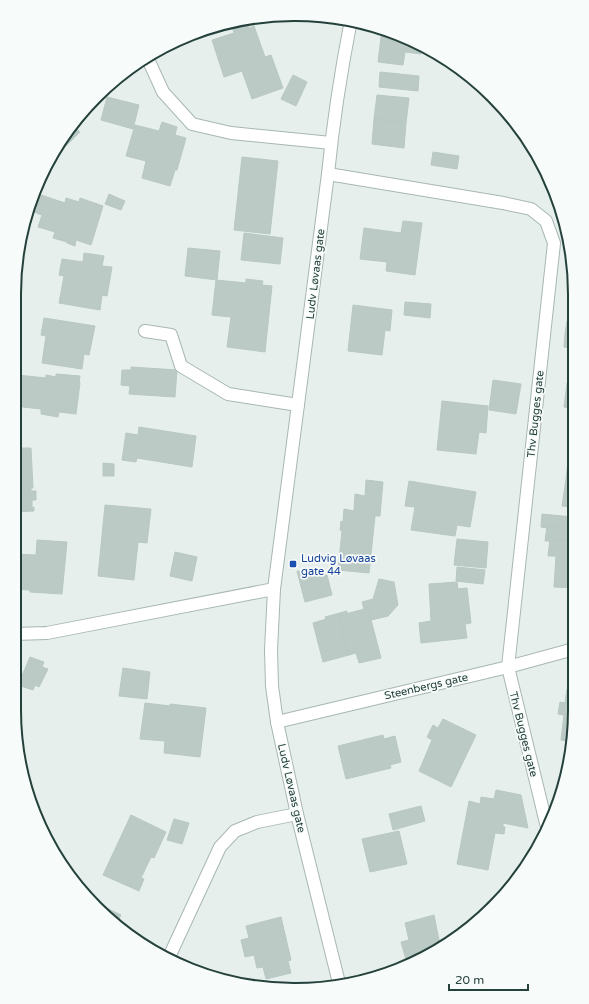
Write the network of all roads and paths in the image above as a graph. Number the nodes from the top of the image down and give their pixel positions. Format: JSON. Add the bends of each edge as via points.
{"nodes":[{"id":1,"x":350,"y":26,"type":"edge"},
{"id":2,"x":150,"y":63,"type":"edge"},
{"id":3,"x":331,"y":143,"type":"junction"},
{"id":4,"x":328,"y":174,"type":"junction"},
{"id":5,"x":145,"y":331,"type":"dead end"},
{"id":6,"x":298,"y":405,"type":"junction"},
{"id":7,"x":274,"y":589,"type":"junction"},
{"id":8,"x":21,"y":634,"type":"edge"},
{"id":9,"x":568,"y":651,"type":"edge"},
{"id":10,"x":508,"y":667,"type":"junction"},
{"id":11,"x":277,"y":722,"type":"junction"},
{"id":12,"x":297,"y":814,"type":"junction"},
{"id":13,"x":545,"y":819,"type":"edge"},
{"id":14,"x":171,"y":953,"type":"edge"},
{"id":15,"x":338,"y":980,"type":"edge"}],
"edges":[{"from":1,"to":3,"type":"street","name":"Ludv Løvaas gate"},
{"from":2,"to":3,"type":"street","via":[[163,92],[192,124],[231,133]]},
{"from":3,"to":4,"type":"street","name":"Ludv Løvaas gate"},
{"from":4,"to":6,"type":"street","name":"Ludv Løvaas gate"},
{"from":4,"to":10,"type":"street","name":"Thv Bugges gate","via":[[531,209],[546,221],[554,243]]},
{"from":5,"to":6,"type":"street","via":[[171,335],[181,366],[228,394]]},
{"from":6,"to":7,"type":"street","name":"Ludv Løvaas gate"},
{"from":7,"to":8,"type":"street","via":[[47,633]]},
{"from":7,"to":11,"type":"street","name":"Ludv Løvaas gate","via":[[271,650]]},
{"from":9,"to":10,"type":"street","name":"Steenbergs gate"},
{"from":10,"to":11,"type":"street","name":"Steenbergs gate"},
{"from":10,"to":13,"type":"street","name":"Thv Bugges gate"},
{"from":11,"to":12,"type":"street","name":"Ludv Løvaas gate"},
{"from":12,"to":14,"type":"street","via":[[257,822],[235,831],[220,847]]},
{"from":12,"to":15,"type":"street","name":"Ludv Løvaas gate"}]}
